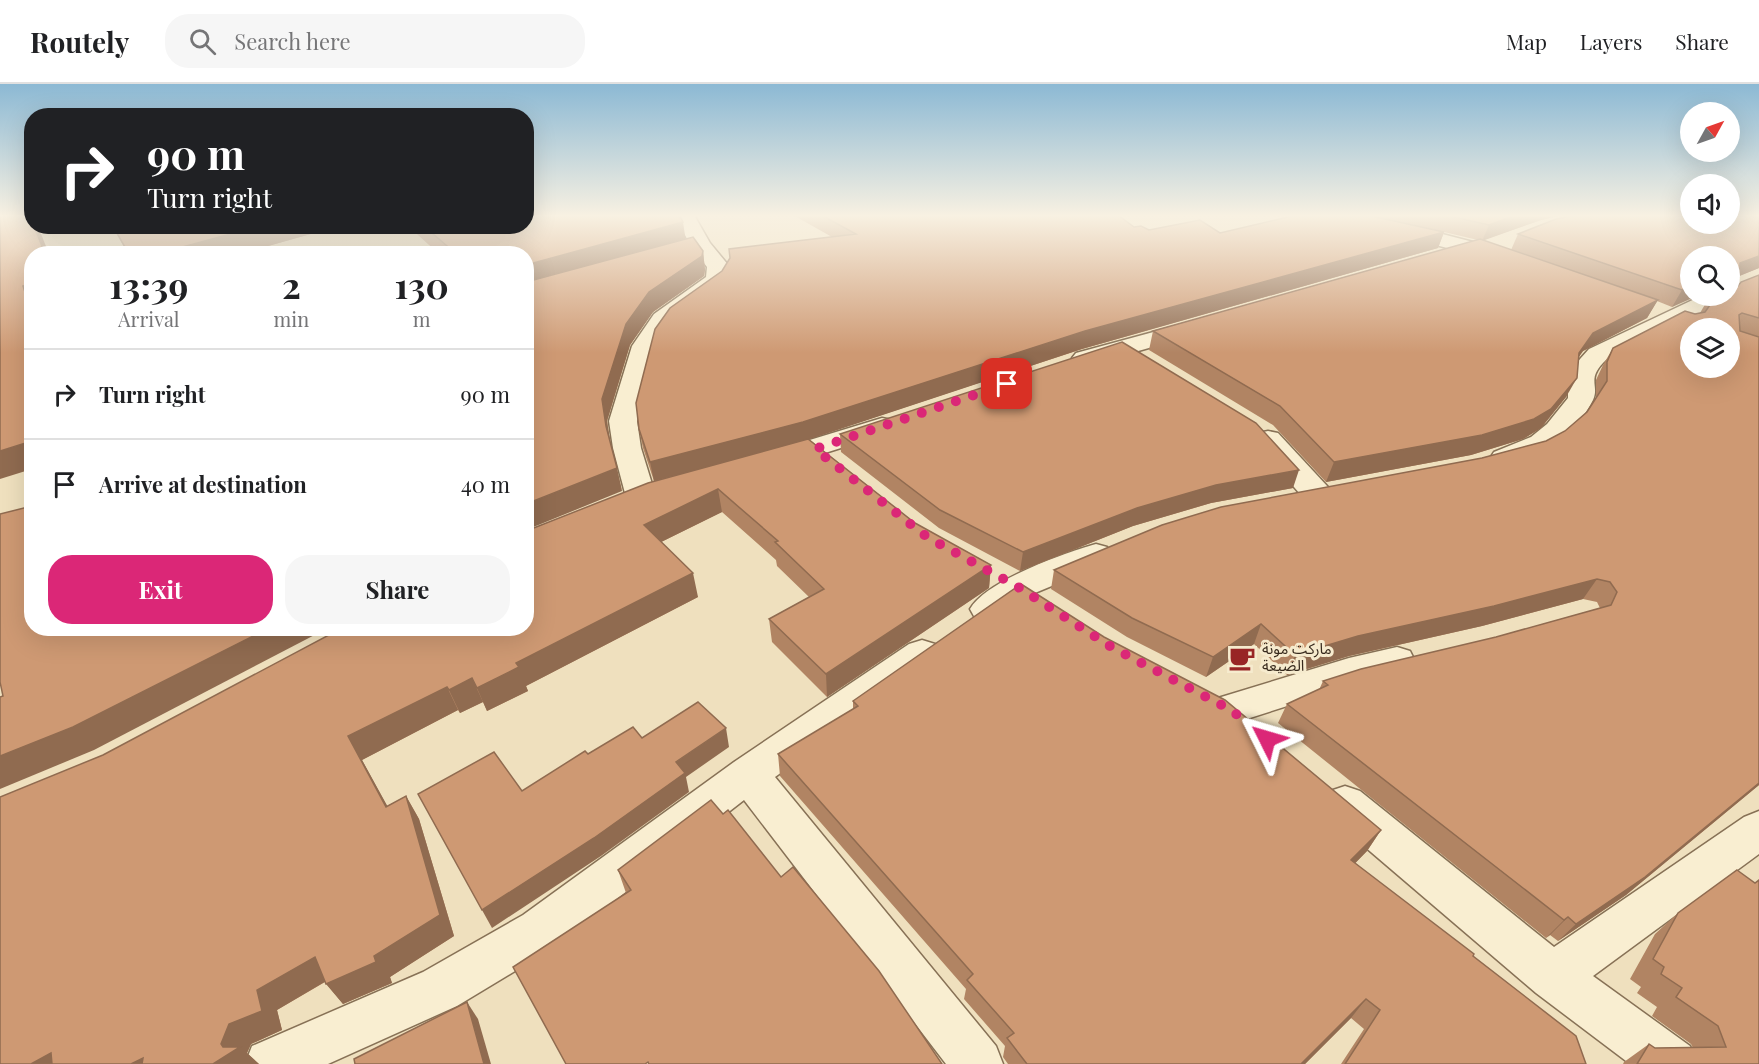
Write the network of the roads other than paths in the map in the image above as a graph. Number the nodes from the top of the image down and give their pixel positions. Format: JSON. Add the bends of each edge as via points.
{"nodes":[{"id":1,"x":710,"y":261,"type":"edge"},
{"id":2,"x":1515,"y":261,"type":"edge"},
{"id":3,"x":1528,"y":265,"type":"edge"},
{"id":4,"x":1698,"y":306,"type":"edge"},
{"id":5,"x":1675,"y":318,"type":"edge"},
{"id":6,"x":1221,"y":321,"type":"edge"},
{"id":7,"x":1122,"y":347,"type":"junction"},
{"id":8,"x":1150,"y":365,"type":"edge"},
{"id":9,"x":1060,"y":366,"type":"edge"},
{"id":10,"x":903,"y":419,"type":"edge"},
{"id":11,"x":1244,"y":421,"type":"edge"},
{"id":12,"x":1472,"y":466,"type":"edge"},
{"id":13,"x":750,"y":467,"type":"edge"},
{"id":14,"x":1352,"y":488,"type":"edge"},
{"id":15,"x":1317,"y":494,"type":"junction"},
{"id":16,"x":641,"y":498,"type":"edge"},
{"id":17,"x":1276,"y":501,"type":"edge"},
{"id":18,"x":1128,"y":542,"type":"edge"},
{"id":19,"x":1003,"y":578,"type":"junction"},
{"id":20,"x":1056,"y":611,"type":"edge"},
{"id":21,"x":1427,"y":654,"type":"edge"},
{"id":22,"x":1231,"y":712,"type":"edge"},
{"id":23,"x":748,"y":774,"type":"junction"},
{"id":24,"x":1314,"y":778,"type":"edge"},
{"id":25,"x":1759,"y":830,"type":"edge"},
{"id":26,"x":1552,"y":976,"type":"junction"},
{"id":27,"x":270,"y":1064,"type":"edge"},
{"id":28,"x":978,"y":1064,"type":"edge"},
{"id":29,"x":1672,"y":1064,"type":"edge"}],
"edges":[{"from":1,"to":16,"type":"street","via":[[718,266],[715,280],[662,320],[644,346],[629,395],[623,421]]},
{"from":2,"to":3,"type":"street"},
{"from":4,"to":5,"type":"street"},
{"from":5,"to":12,"type":"street","via":[[1598,354],[1585,365],[1579,382],[1581,398],[1554,435],[1514,455]]},
{"from":6,"to":7,"type":"street"},
{"from":7,"to":8,"type":"street"},
{"from":7,"to":9,"type":"street"},
{"from":10,"to":13,"type":"street","via":[[829,460]]},
{"from":11,"to":15,"type":"street","via":[[1262,432]]},
{"from":14,"to":15,"type":"street"},
{"from":15,"to":17,"type":"street"},
{"from":18,"to":19,"type":"street"},
{"from":19,"to":20,"type":"street"},
{"from":19,"to":23,"type":"street","via":[[955,630]]},
{"from":21,"to":22,"type":"street","via":[[1349,672]]},
{"from":23,"to":27,"type":"street","via":[[539,931],[440,989]]},
{"from":23,"to":28,"type":"street"},
{"from":24,"to":26,"type":"street"},
{"from":25,"to":26,"type":"street"},
{"from":26,"to":29,"type":"street"}]}
